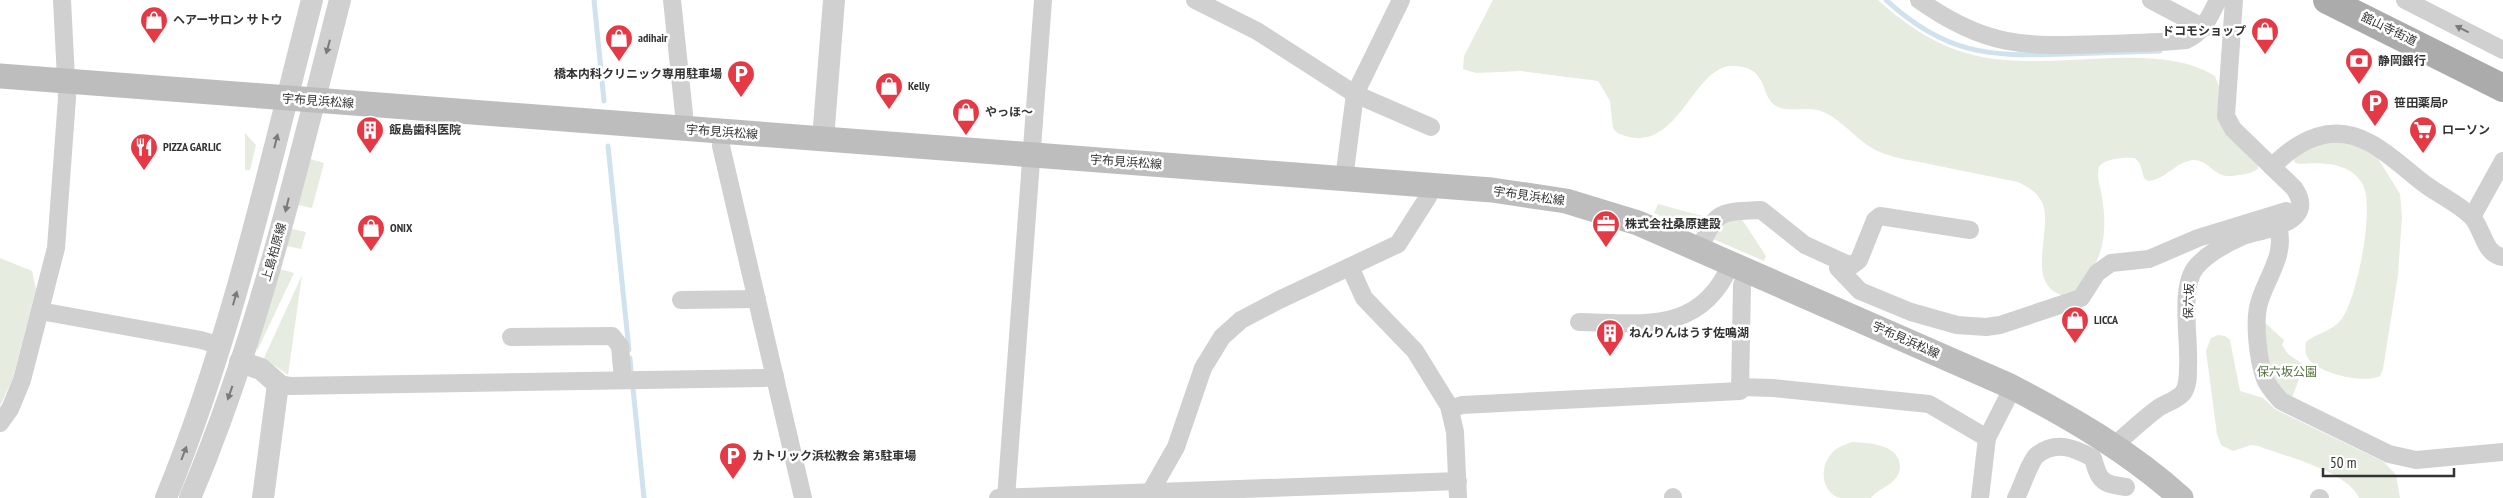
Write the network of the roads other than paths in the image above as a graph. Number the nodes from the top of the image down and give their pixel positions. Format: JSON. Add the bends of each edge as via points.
{"nodes":[{"id":1,"x":62,"y":0,"type":"edge"},
{"id":2,"x":312,"y":0,"type":"edge"},
{"id":3,"x":340,"y":0,"type":"edge"},
{"id":4,"x":672,"y":0,"type":"edge"},
{"id":5,"x":834,"y":0,"type":"edge"},
{"id":6,"x":1042,"y":0,"type":"edge"},
{"id":7,"x":1195,"y":0,"type":"edge"},
{"id":8,"x":1401,"y":0,"type":"edge"},
{"id":9,"x":1919,"y":0,"type":"edge"},
{"id":10,"x":2151,"y":0,"type":"edge"},
{"id":11,"x":2218,"y":0,"type":"edge"},
{"id":12,"x":2234,"y":0,"type":"edge"},
{"id":13,"x":2327,"y":0,"type":"edge"},
{"id":14,"x":2405,"y":0,"type":"edge"},
{"id":15,"x":2423,"y":4,"type":"edge"},
{"id":16,"x":2204,"y":28,"type":"junction"},
{"id":17,"x":2503,"y":50,"type":"edge"},
{"id":18,"x":0,"y":76,"type":"edge"},
{"id":19,"x":66,"y":81,"type":"junction"},
{"id":20,"x":2503,"y":88,"type":"edge"},
{"id":21,"x":1355,"y":94,"type":"junction"},
{"id":22,"x":287,"y":98,"type":"junction"},
{"id":23,"x":314,"y":101,"type":"junction"},
{"id":24,"x":1431,"y":127,"type":"dead end"},
{"id":25,"x":683,"y":129,"type":"junction"},
{"id":26,"x":722,"y":132,"type":"junction"},
{"id":27,"x":823,"y":139,"type":"junction"},
{"id":28,"x":1031,"y":155,"type":"junction"},
{"id":29,"x":2503,"y":161,"type":"edge"},
{"id":30,"x":2272,"y":167,"type":"junction"},
{"id":31,"x":1344,"y":179,"type":"junction"},
{"id":32,"x":1429,"y":186,"type":"junction"},
{"id":33,"x":2296,"y":214,"type":"junction"},
{"id":34,"x":2472,"y":217,"type":"junction"},
{"id":35,"x":2278,"y":227,"type":"junction"},
{"id":36,"x":1970,"y":230,"type":"dead end"},
{"id":37,"x":1699,"y":250,"type":"junction"},
{"id":38,"x":2503,"y":257,"type":"edge"},
{"id":39,"x":1840,"y":262,"type":"junction"},
{"id":40,"x":1350,"y":267,"type":"junction"},
{"id":41,"x":1739,"y":267,"type":"junction"},
{"id":42,"x":757,"y":299,"type":"junction"},
{"id":43,"x":680,"y":300,"type":"dead end"},
{"id":44,"x":40,"y":311,"type":"junction"},
{"id":45,"x":1579,"y":322,"type":"dead end"},
{"id":46,"x":511,"y":337,"type":"dead end"},
{"id":47,"x":221,"y":346,"type":"junction"},
{"id":48,"x":240,"y":362,"type":"junction"},
{"id":49,"x":775,"y":376,"type":"junction"},
{"id":50,"x":623,"y":380,"type":"junction"},
{"id":51,"x":278,"y":384,"type":"junction"},
{"id":52,"x":1740,"y":388,"type":"junction"},
{"id":53,"x":2013,"y":388,"type":"junction"},
{"id":54,"x":1450,"y":409,"type":"junction"},
{"id":55,"x":0,"y":423,"type":"edge"},
{"id":56,"x":1987,"y":438,"type":"junction"},
{"id":57,"x":2113,"y":446,"type":"junction"},
{"id":58,"x":2503,"y":452,"type":"edge"},
{"id":59,"x":2137,"y":462,"type":"junction"},
{"id":60,"x":1458,"y":490,"type":"edge"},
{"id":61,"x":2125,"y":492,"type":"edge"},
{"id":62,"x":1149,"y":495,"type":"edge"},
{"id":63,"x":166,"y":498,"type":"edge"},
{"id":64,"x":190,"y":498,"type":"edge"},
{"id":65,"x":263,"y":498,"type":"edge"},
{"id":66,"x":804,"y":498,"type":"edge"},
{"id":67,"x":998,"y":498,"type":"edge"},
{"id":68,"x":1006,"y":498,"type":"edge"},
{"id":69,"x":1980,"y":498,"type":"edge"},
{"id":70,"x":2016,"y":498,"type":"edge"},
{"id":71,"x":2181,"y":498,"type":"edge"}],
"edges":[{"from":1,"to":19,"type":"street"},
{"from":2,"to":22,"type":"street","name":"上島柏原線"},
{"from":3,"to":23,"type":"street","name":"上島柏原線","one_way":true},
{"from":4,"to":25,"type":"street"},
{"from":5,"to":27,"type":"street"},
{"from":6,"to":28,"type":"street"},
{"from":7,"to":21,"type":"street","via":[[1257,31]]},
{"from":8,"to":21,"type":"street"},
{"from":9,"to":16,"type":"street","via":[[1964,29],[2023,45],[2175,41],[2191,38]]},
{"from":10,"to":16,"type":"street"},
{"from":11,"to":16,"type":"street"},
{"from":12,"to":30,"type":"street","via":[[2226,116],[2233,129]]},
{"from":13,"to":20,"type":"main road","name":"舘山寺街道"},
{"from":14,"to":15,"type":"street"},
{"from":17,"to":15,"type":"street","one_way":true},
{"from":18,"to":19,"type":"main road","name":"宇布見浜松線"},
{"from":19,"to":22,"type":"main road","name":"宇布見浜松線"},
{"from":19,"to":44,"type":"street","via":[[56,248]]},
{"from":21,"to":24,"type":"street"},
{"from":21,"to":31,"type":"street"},
{"from":22,"to":23,"type":"main road","name":"宇布見浜松線"},
{"from":47,"to":22,"type":"street","name":"上島柏原線","one_way":true},
{"from":23,"to":25,"type":"main road","name":"宇布見浜松線"},
{"from":23,"to":48,"type":"street","name":"上島柏原線","one_way":true,"via":[[280,232]]},
{"from":25,"to":26,"type":"main road","name":"宇布見浜松線"},
{"from":26,"to":27,"type":"main road","name":"宇布見浜松線"},
{"from":26,"to":42,"type":"street","via":[[721,146]]},
{"from":27,"to":28,"type":"main road","name":"宇布見浜松線"},
{"from":28,"to":31,"type":"main road","name":"宇布見浜松線"},
{"from":28,"to":68,"type":"street"},
{"from":29,"to":34,"type":"street"},
{"from":30,"to":33,"type":"street","via":[[2298,195]]},
{"from":30,"to":34,"type":"street","via":[[2297,144],[2311,138],[2325,134],[2355,137],[2382,150]]},
{"from":31,"to":32,"type":"main road","name":"宇布見浜松線"},
{"from":32,"to":37,"type":"main road","name":"宇布見浜松線","via":[[1517,193],[1566,201],[1638,223]]},
{"from":32,"to":40,"type":"street","via":[[1428,197],[1398,244]]},
{"from":33,"to":35,"type":"street","name":"保六坂","via":[[2289,223]]},
{"from":33,"to":39,"type":"street","via":[[2286,211],[2198,238],[2149,259],[2110,263],[2097,273],[2081,298],[1986,327],[1957,325],[1911,312],[1860,291],[1838,268]]},
{"from":34,"to":38,"type":"street","via":[[2491,250]]},
{"from":35,"to":57,"type":"street","name":"保六坂","via":[[2231,242],[2196,267],[2187,287],[2190,345],[2186,387],[2178,398],[2158,408]]},
{"from":35,"to":58,"type":"street","via":[[2282,240],[2279,254],[2260,299],[2256,323],[2265,379],[2281,401],[2402,458]]},
{"from":36,"to":39,"type":"street","via":[[1880,216],[1875,220],[1859,260],[1850,266]]},
{"from":37,"to":39,"type":"street","via":[[1711,222],[1726,211],[1761,210],[1805,245]]},
{"from":37,"to":41,"type":"main road","name":"宇布見浜松線"},
{"from":40,"to":54,"type":"street","via":[[1364,298],[1415,351]]},
{"from":40,"to":62,"type":"street","via":[[1246,317],[1222,337],[1208,357],[1176,447]]},
{"from":41,"to":45,"type":"street","via":[[1724,278],[1704,304],[1674,320],[1657,323]]},
{"from":41,"to":52,"type":"street","via":[[1742,285]]},
{"from":41,"to":53,"type":"main road","name":"宇布見浜松線"},
{"from":42,"to":43,"type":"street"},
{"from":42,"to":49,"type":"street"},
{"from":44,"to":47,"type":"street"},
{"from":44,"to":55,"type":"street","via":[[22,380],[10,409]]},
{"from":46,"to":50,"type":"street","via":[[612,336],[620,346]]},
{"from":63,"to":47,"type":"street","name":"上島柏原線","one_way":true},
{"from":48,"to":51,"type":"street","via":[[261,369]]},
{"from":48,"to":64,"type":"street","name":"上島柏原線","one_way":true},
{"from":49,"to":50,"type":"street"},
{"from":49,"to":66,"type":"street"},
{"from":50,"to":51,"type":"street"},
{"from":51,"to":65,"type":"street"},
{"from":52,"to":54,"type":"street","via":[[1740,391],[1462,405]]},
{"from":52,"to":56,"type":"street","via":[[1773,388],[1930,404]]},
{"from":53,"to":56,"type":"street"},
{"from":53,"to":57,"type":"main road","name":"宇布見浜松線"},
{"from":54,"to":60,"type":"street","via":[[1455,432]]},
{"from":56,"to":69,"type":"street"},
{"from":57,"to":59,"type":"main road","name":"宇布見浜松線"},
{"from":59,"to":61,"type":"street","via":[[2128,475]]},
{"from":59,"to":71,"type":"main road","name":"宇布見浜松線"},
{"from":60,"to":62,"type":"street"},
{"from":61,"to":70,"type":"street","via":[[2101,479],[2093,458],[2072,447],[2056,446],[2036,456]]},
{"from":62,"to":68,"type":"street"},
{"from":67,"to":68,"type":"street"}]}
